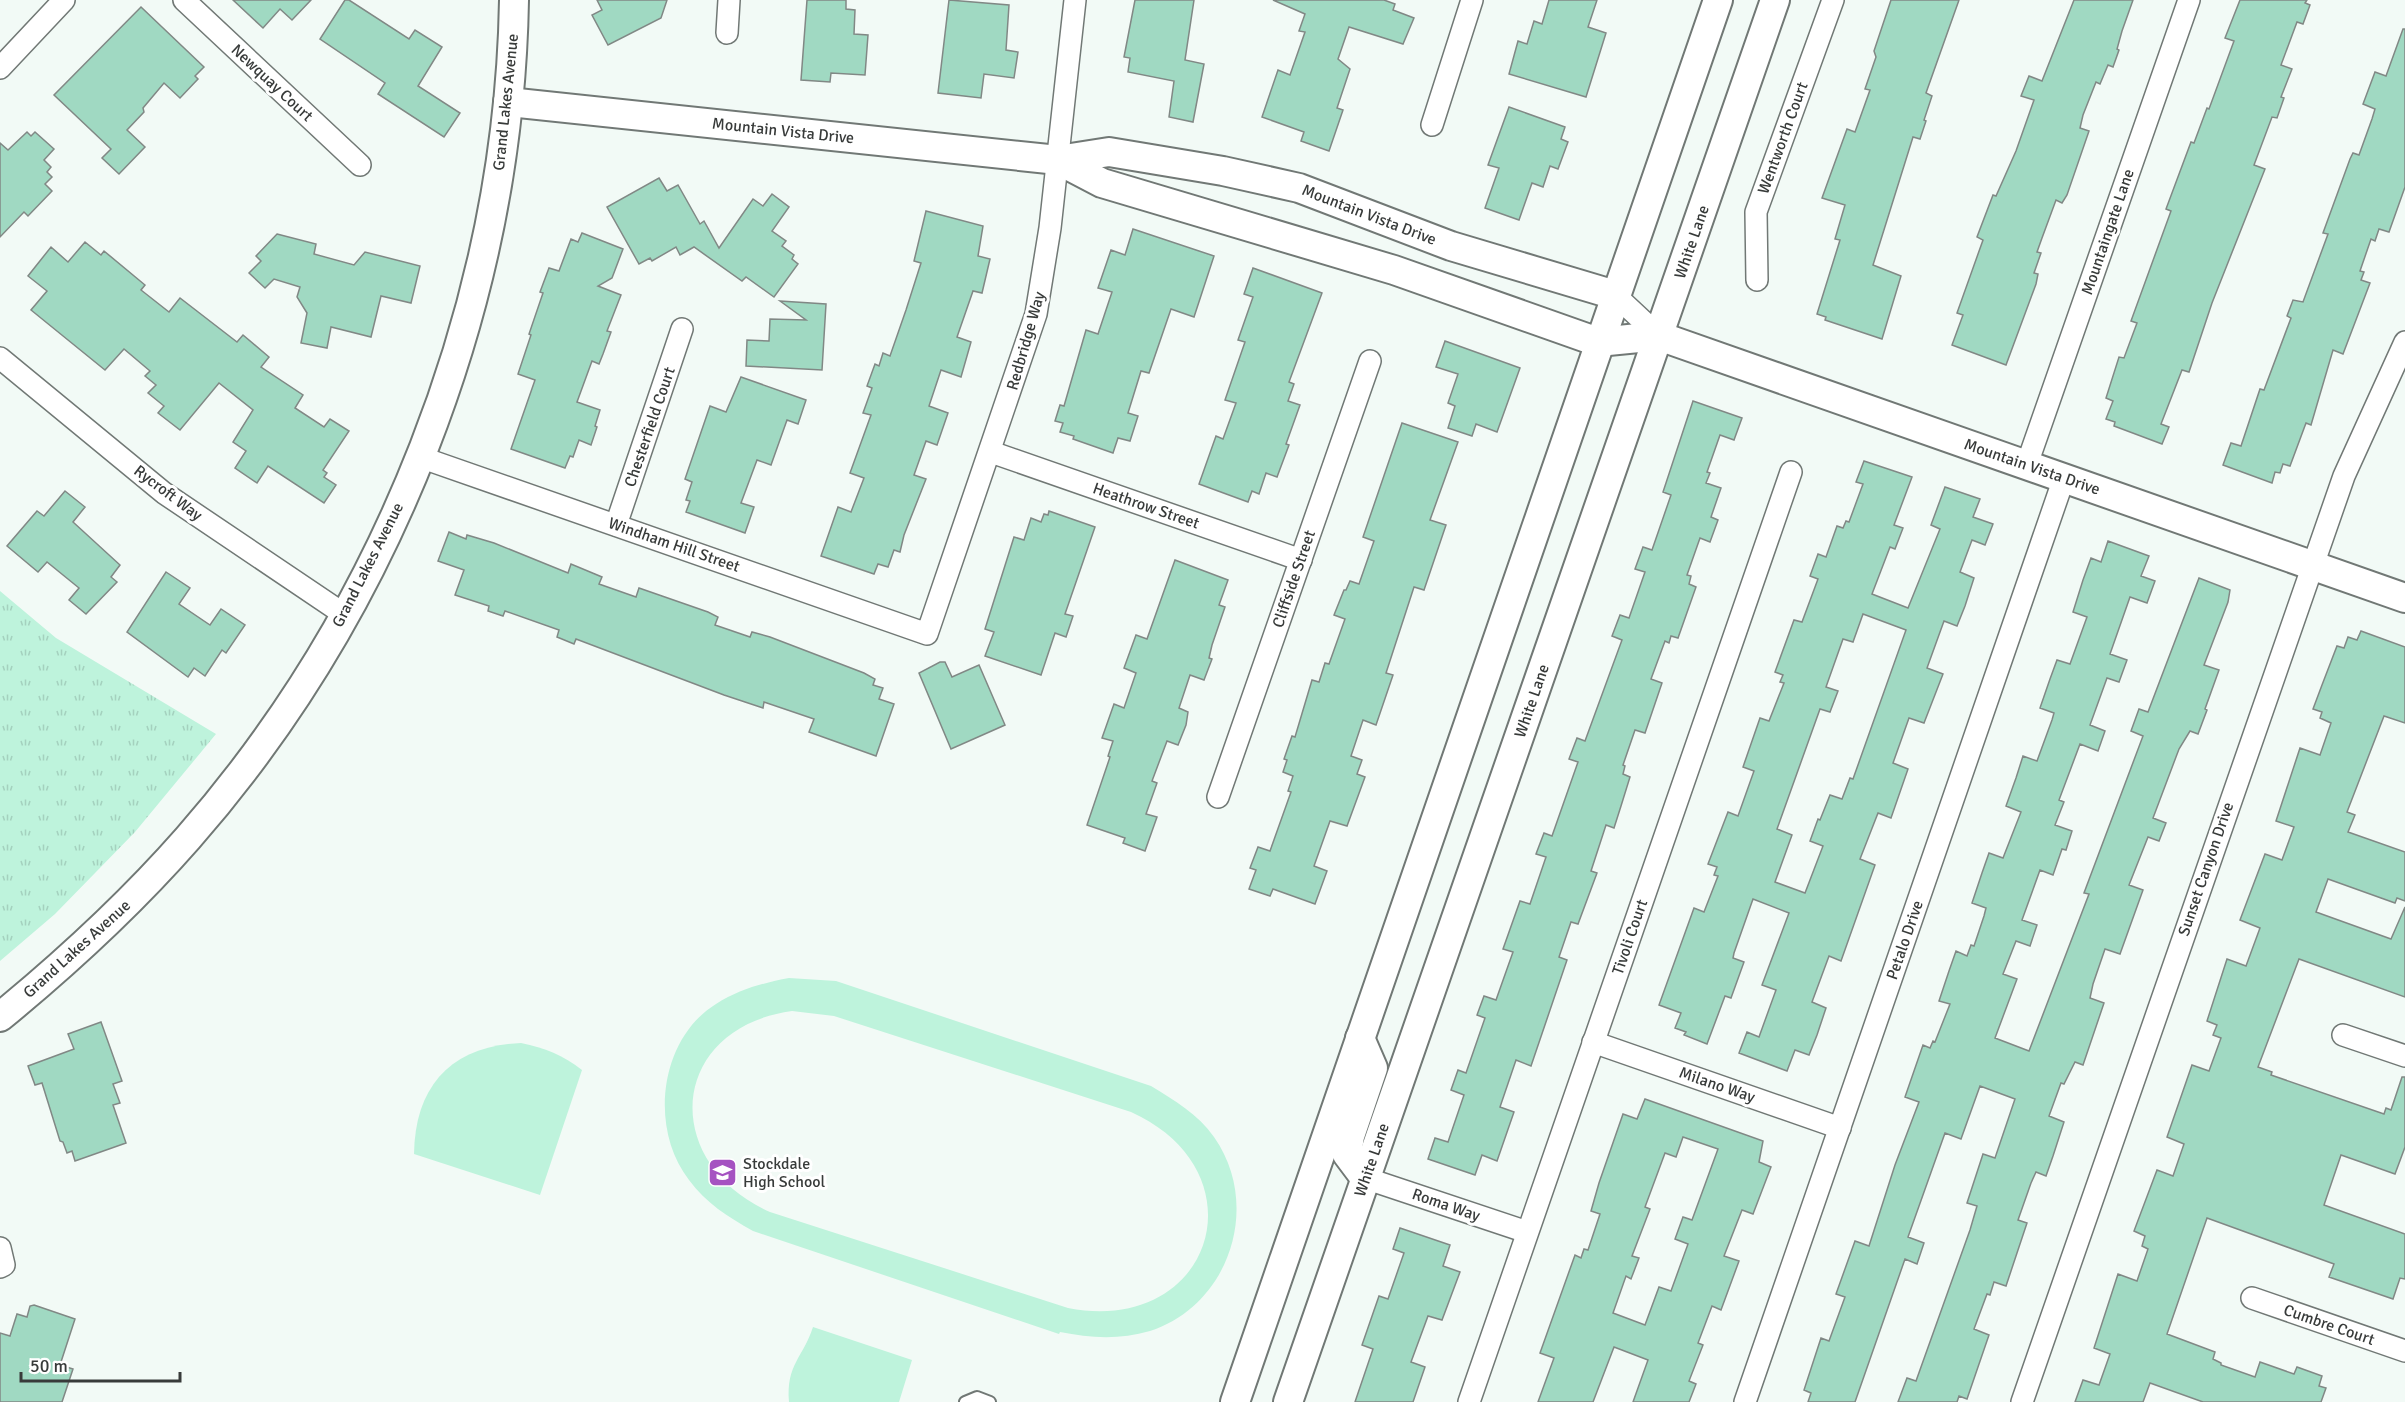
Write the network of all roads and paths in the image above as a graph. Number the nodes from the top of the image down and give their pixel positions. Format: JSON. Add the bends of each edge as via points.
{"nodes":[{"id":1,"x":64,"y":0,"type":"edge"},
{"id":2,"x":184,"y":0,"type":"edge"},
{"id":3,"x":514,"y":0,"type":"edge"},
{"id":4,"x":729,"y":0,"type":"edge"},
{"id":5,"x":1075,"y":0,"type":"edge"},
{"id":6,"x":1472,"y":0,"type":"edge"},
{"id":7,"x":1718,"y":0,"type":"edge"},
{"id":8,"x":1775,"y":0,"type":"edge"},
{"id":9,"x":1833,"y":0,"type":"edge"},
{"id":10,"x":2189,"y":0,"type":"edge"},
{"id":11,"x":727,"y":33,"type":"dead end"},
{"id":12,"x":0,"y":68,"type":"edge"},
{"id":13,"x":508,"y":102,"type":"junction"},
{"id":14,"x":1432,"y":125,"type":"dead end"},
{"id":15,"x":1058,"y":160,"type":"junction"},
{"id":16,"x":360,"y":165,"type":"dead end"},
{"id":17,"x":1758,"y":280,"type":"dead end"},
{"id":18,"x":1615,"y":294,"type":"junction"},
{"id":19,"x":682,"y":329,"type":"dead end"},
{"id":20,"x":1659,"y":336,"type":"junction"},
{"id":21,"x":1598,"y":342,"type":"junction"},
{"id":22,"x":2405,"y":342,"type":"edge"},
{"id":23,"x":0,"y":358,"type":"edge"},
{"id":24,"x":1370,"y":361,"type":"dead end"},
{"id":25,"x":990,"y":452,"type":"junction"},
{"id":26,"x":420,"y":457,"type":"junction"},
{"id":27,"x":2027,"y":464,"type":"junction"},
{"id":28,"x":1791,"y":472,"type":"dead end"},
{"id":29,"x":2064,"y":478,"type":"junction"},
{"id":30,"x":616,"y":525,"type":"junction"},
{"id":31,"x":1301,"y":560,"type":"junction"},
{"id":32,"x":2311,"y":566,"type":"junction"},
{"id":33,"x":2405,"y":598,"type":"edge"},
{"id":34,"x":345,"y":615,"type":"junction"},
{"id":35,"x":927,"y":634,"type":"joint"},
{"id":36,"x":1218,"y":797,"type":"dead end"},
{"id":37,"x":0,"y":1017,"type":"edge"},
{"id":38,"x":2343,"y":1035,"type":"dead end"},
{"id":39,"x":1360,"y":1038,"type":"junction"},
{"id":40,"x":1593,"y":1042,"type":"junction"},
{"id":41,"x":2405,"y":1056,"type":"edge"},
{"id":42,"x":1840,"y":1128,"type":"junction"},
{"id":43,"x":1365,"y":1178,"type":"junction"},
{"id":44,"x":1527,"y":1232,"type":"junction"},
{"id":45,"x":0,"y":1248,"type":"edge"},
{"id":46,"x":0,"y":1267,"type":"edge"},
{"id":47,"x":2252,"y":1298,"type":"dead end"},
{"id":48,"x":2405,"y":1351,"type":"edge"},
{"id":49,"x":965,"y":1402,"type":"edge"},
{"id":50,"x":990,"y":1402,"type":"edge"},
{"id":51,"x":1234,"y":1402,"type":"edge"},
{"id":52,"x":1288,"y":1402,"type":"edge"},
{"id":53,"x":1468,"y":1402,"type":"edge"},
{"id":54,"x":1745,"y":1402,"type":"edge"},
{"id":55,"x":2022,"y":1402,"type":"edge"}],
"edges":[{"from":1,"to":12,"type":"street"},
{"from":2,"to":16,"type":"street","name":"Newquay Court"},
{"from":3,"to":13,"type":"street","name":"Grand Lakes Avenue"},
{"from":4,"to":11,"type":"street"},
{"from":5,"to":15,"type":"street","name":"Redbridge Way"},
{"from":6,"to":14,"type":"street"},
{"from":7,"to":18,"type":"street"},
{"from":8,"to":20,"type":"street","name":"White Lane"},
{"from":9,"to":17,"type":"street","name":"Wentworth Court","via":[[1755,212]]},
{"from":10,"to":27,"type":"street","name":"Mountaingate Lane"},
{"from":13,"to":15,"type":"street","name":"Mountain Vista Drive"},
{"from":13,"to":26,"type":"street","name":"Grand Lakes Avenue","via":[[493,206],[475,286],[449,377]]},
{"from":15,"to":18,"type":"street","name":"Mountain Vista Drive","via":[[1109,152],[1299,188],[1451,246]]},
{"from":15,"to":21,"type":"street","name":"Mountain Vista Drive","via":[[1102,183],[1394,270]]},
{"from":15,"to":25,"type":"street","name":"Redbridge Way","via":[[1036,314]]},
{"from":18,"to":20,"type":"street","name":"Mountain Vista Drive"},
{"from":18,"to":21,"type":"street"},
{"from":19,"to":30,"type":"street","name":"Chesterfield Court"},
{"from":20,"to":21,"type":"street","name":"Mountain Vista Drive"},
{"from":20,"to":27,"type":"street","name":"Mountain Vista Drive"},
{"from":20,"to":43,"type":"street","name":"White Lane"},
{"from":21,"to":39,"type":"street"},
{"from":22,"to":32,"type":"street","name":"Sunset Canyon Drive","via":[[2344,476]]},
{"from":23,"to":34,"type":"street","name":"Rycroft Way","via":[[164,493]]},
{"from":24,"to":31,"type":"street","name":"Cliffside Street"},
{"from":25,"to":31,"type":"street","name":"Heathrow Street"},
{"from":25,"to":35,"type":"street","name":"Redbridge Way"},
{"from":26,"to":30,"type":"street","name":"Windham Hill Street"},
{"from":26,"to":34,"type":"street","name":"Grand Lakes Avenue"},
{"from":27,"to":29,"type":"street","name":"Mountain Vista Drive"},
{"from":28,"to":40,"type":"street","name":"Tivoli Court"},
{"from":29,"to":32,"type":"street","name":"Mountain Vista Drive"},
{"from":29,"to":42,"type":"street","name":"Petalo Drive"},
{"from":30,"to":35,"type":"street","name":"Windham Hill Street"},
{"from":31,"to":36,"type":"street","name":"Cliffside Street"},
{"from":32,"to":33,"type":"street","name":"Mountain Vista Drive"},
{"from":32,"to":55,"type":"street","name":"Sunset Canyon Drive"},
{"from":34,"to":37,"type":"street","name":"Grand Lakes Avenue","via":[[284,713],[189,837],[57,971]]},
{"from":38,"to":41,"type":"street"},
{"from":39,"to":43,"type":"street","via":[[1373,1068],[1347,1154]]},
{"from":39,"to":51,"type":"street"},
{"from":40,"to":42,"type":"street","name":"Milano Way"},
{"from":40,"to":44,"type":"street","name":"Tivoli Court"},
{"from":42,"to":54,"type":"street","name":"Petalo Drive"},
{"from":43,"to":44,"type":"street","name":"Roma Way"},
{"from":43,"to":52,"type":"street","name":"White Lane"},
{"from":44,"to":53,"type":"street","name":"Tivoli Court"},
{"from":45,"to":46,"type":"street","via":[[4,1265]]},
{"from":47,"to":48,"type":"street","name":"Cumbre Court"},
{"from":49,"to":50,"type":"lane","via":[[977,1398]]}]}
